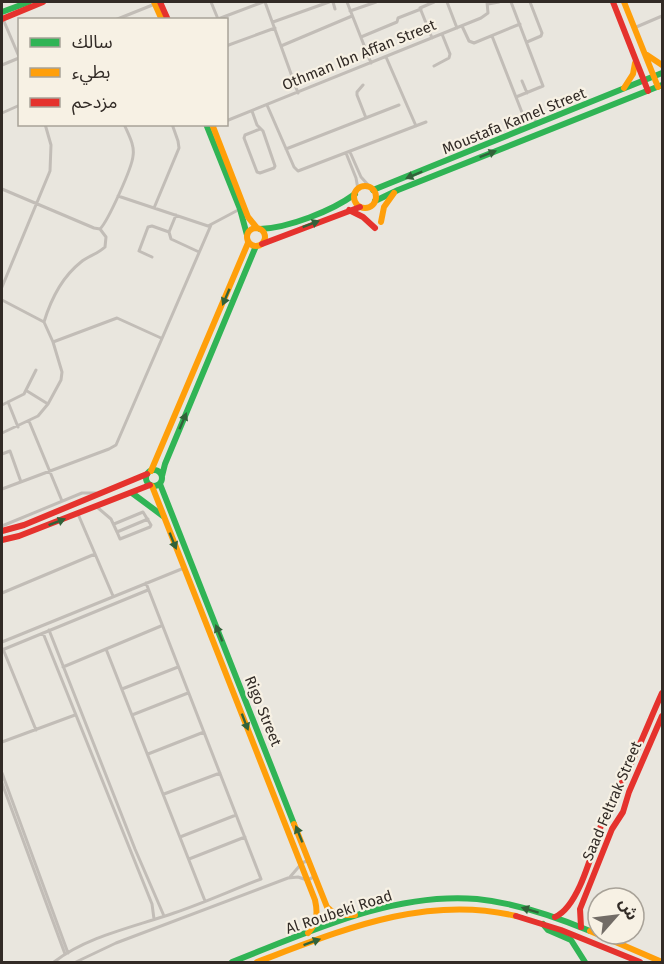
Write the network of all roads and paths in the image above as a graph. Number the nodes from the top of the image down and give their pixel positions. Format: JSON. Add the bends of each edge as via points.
{"nodes":[{"id":1,"x":29,"y":2,"type":"edge"},
{"id":2,"x":43,"y":2,"type":"edge"},
{"id":3,"x":157,"y":2,"type":"edge"},
{"id":4,"x":211,"y":2,"type":"edge"},
{"id":5,"x":264,"y":2,"type":"edge"},
{"id":6,"x":331,"y":2,"type":"edge"},
{"id":7,"x":347,"y":2,"type":"edge"},
{"id":8,"x":376,"y":2,"type":"edge"},
{"id":9,"x":434,"y":2,"type":"edge"},
{"id":10,"x":447,"y":2,"type":"edge"},
{"id":11,"x":499,"y":2,"type":"edge"},
{"id":12,"x":511,"y":2,"type":"edge"},
{"id":13,"x":530,"y":2,"type":"edge"},
{"id":14,"x":613,"y":2,"type":"edge"},
{"id":15,"x":624,"y":2,"type":"edge"},
{"id":16,"x":488,"y":3,"type":"edge"},
{"id":17,"x":335,"y":9,"type":"dead end"},
{"id":18,"x":421,"y":9,"type":"junction"},
{"id":19,"x":350,"y":11,"type":"junction"},
{"id":20,"x":127,"y":15,"type":"junction"},
{"id":21,"x":352,"y":16,"type":"junction"},
{"id":22,"x":663,"y":16,"type":"edge"},
{"id":23,"x":2,"y":17,"type":"edge"},
{"id":24,"x":120,"y":18,"type":"edge"},
{"id":25,"x":128,"y":18,"type":"edge"},
{"id":26,"x":161,"y":18,"type":"edge"},
{"id":27,"x":167,"y":18,"type":"edge"},
{"id":28,"x":217,"y":18,"type":"edge"},
{"id":29,"x":223,"y":18,"type":"edge"},
{"id":30,"x":273,"y":22,"type":"junction"},
{"id":31,"x":520,"y":24,"type":"junction"},
{"id":32,"x":462,"y":26,"type":"junction"},
{"id":33,"x":275,"y":27,"type":"junction"},
{"id":34,"x":457,"y":28,"type":"junction"},
{"id":35,"x":634,"y":28,"type":"junction"},
{"id":36,"x":442,"y":34,"type":"junction"},
{"id":37,"x":492,"y":36,"type":"junction"},
{"id":38,"x":361,"y":37,"type":"junction"},
{"id":39,"x":432,"y":38,"type":"junction"},
{"id":40,"x":527,"y":42,"type":"junction"},
{"id":41,"x":228,"y":44,"type":"edge"},
{"id":42,"x":281,"y":46,"type":"junction"},
{"id":43,"x":644,"y":51,"type":"junction"},
{"id":44,"x":18,"y":56,"type":"edge"},
{"id":45,"x":386,"y":57,"type":"junction"},
{"id":46,"x":18,"y":58,"type":"edge"},
{"id":47,"x":635,"y":60,"type":"junction"},
{"id":48,"x":371,"y":63,"type":"junction"},
{"id":49,"x":2,"y":65,"type":"edge"},
{"id":50,"x":663,"y":65,"type":"edge"},
{"id":51,"x":434,"y":66,"type":"dead end"},
{"id":52,"x":663,"y":73,"type":"edge"},
{"id":53,"x":654,"y":76,"type":"junction"},
{"id":54,"x":644,"y":80,"type":"junction"},
{"id":55,"x":522,"y":81,"type":"dead end"},
{"id":56,"x":363,"y":85,"type":"dead end"},
{"id":57,"x":660,"y":86,"type":"edge"},
{"id":58,"x":648,"y":91,"type":"junction"},
{"id":59,"x":619,"y":92,"type":"junction"},
{"id":60,"x":298,"y":93,"type":"junction"},
{"id":61,"x":527,"y":93,"type":"junction"},
{"id":62,"x":516,"y":97,"type":"junction"},
{"id":63,"x":267,"y":105,"type":"junction"},
{"id":64,"x":399,"y":105,"type":"dead end"},
{"id":65,"x":18,"y":106,"type":"edge"},
{"id":66,"x":252,"y":111,"type":"junction"},
{"id":67,"x":2,"y":113,"type":"edge"},
{"id":68,"x":523,"y":115,"type":"junction"},
{"id":69,"x":366,"y":118,"type":"junction"},
{"id":70,"x":228,"y":120,"type":"edge"},
{"id":71,"x":426,"y":122,"type":"dead end"},
{"id":72,"x":543,"y":123,"type":"junction"},
{"id":73,"x":46,"y":126,"type":"edge"},
{"id":74,"x":125,"y":126,"type":"edge"},
{"id":75,"x":173,"y":126,"type":"edge"},
{"id":76,"x":212,"y":126,"type":"edge"},
{"id":77,"x":212,"y":126,"type":"edge"},
{"id":78,"x":416,"y":126,"type":"junction"},
{"id":79,"x":260,"y":129,"type":"junction"},
{"id":80,"x":516,"y":134,"type":"junction"},
{"id":81,"x":286,"y":149,"type":"junction"},
{"id":82,"x":348,"y":152,"type":"junction"},
{"id":83,"x":389,"y":185,"type":"junction"},
{"id":84,"x":2,"y":189,"type":"edge"},
{"id":85,"x":372,"y":189,"type":"junction"},
{"id":86,"x":356,"y":191,"type":"junction"},
{"id":87,"x":395,"y":191,"type":"junction"},
{"id":88,"x":118,"y":196,"type":"junction"},
{"id":89,"x":375,"y":201,"type":"junction"},
{"id":90,"x":342,"y":203,"type":"junction"},
{"id":91,"x":37,"y":204,"type":"junction"},
{"id":92,"x":360,"y":207,"type":"junction"},
{"id":93,"x":154,"y":208,"type":"junction"},
{"id":94,"x":240,"y":209,"type":"junction"},
{"id":95,"x":347,"y":210,"type":"junction"},
{"id":96,"x":176,"y":215,"type":"junction"},
{"id":97,"x":247,"y":221,"type":"junction"},
{"id":98,"x":381,"y":222,"type":"dead end"},
{"id":99,"x":211,"y":225,"type":"junction"},
{"id":100,"x":375,"y":228,"type":"dead end"},
{"id":101,"x":100,"y":229,"type":"junction"},
{"id":102,"x":258,"y":229,"type":"junction"},
{"id":103,"x":273,"y":230,"type":"junction"},
{"id":104,"x":169,"y":232,"type":"junction"},
{"id":105,"x":276,"y":238,"type":"junction"},
{"id":106,"x":247,"y":239,"type":"junction"},
{"id":107,"x":259,"y":245,"type":"junction"},
{"id":108,"x":199,"y":252,"type":"junction"},
{"id":109,"x":152,"y":257,"type":"dead end"},
{"id":110,"x":2,"y":287,"type":"edge"},
{"id":111,"x":2,"y":300,"type":"edge"},
{"id":112,"x":44,"y":322,"type":"junction"},
{"id":113,"x":161,"y":338,"type":"junction"},
{"id":114,"x":53,"y":342,"type":"junction"},
{"id":115,"x":36,"y":369,"type":"dead end"},
{"id":116,"x":27,"y":391,"type":"junction"},
{"id":117,"x":8,"y":402,"type":"junction"},
{"id":118,"x":48,"y":404,"type":"junction"},
{"id":119,"x":2,"y":405,"type":"edge"},
{"id":120,"x":29,"y":421,"type":"junction"},
{"id":121,"x":18,"y":427,"type":"junction"},
{"id":122,"x":2,"y":433,"type":"edge"},
{"id":123,"x":2,"y":454,"type":"edge"},
{"id":124,"x":158,"y":457,"type":"junction"},
{"id":125,"x":166,"y":461,"type":"junction"},
{"id":126,"x":49,"y":471,"type":"junction"},
{"id":127,"x":149,"y":472,"type":"junction"},
{"id":128,"x":162,"y":476,"type":"junction"},
{"id":129,"x":21,"y":482,"type":"junction"},
{"id":130,"x":160,"y":484,"type":"junction"},
{"id":131,"x":151,"y":486,"type":"junction"},
{"id":132,"x":2,"y":489,"type":"edge"},
{"id":133,"x":132,"y":493,"type":"junction"},
{"id":134,"x":101,"y":494,"type":"junction"},
{"id":135,"x":166,"y":499,"type":"junction"},
{"id":136,"x":62,"y":501,"type":"junction"},
{"id":137,"x":158,"y":502,"type":"junction"},
{"id":138,"x":96,"y":506,"type":"junction"},
{"id":139,"x":78,"y":514,"type":"junction"},
{"id":140,"x":163,"y":516,"type":"junction"},
{"id":141,"x":148,"y":519,"type":"junction"},
{"id":142,"x":114,"y":524,"type":"junction"},
{"id":143,"x":2,"y":526,"type":"edge"},
{"id":144,"x":2,"y":531,"type":"edge"},
{"id":145,"x":117,"y":532,"type":"junction"},
{"id":146,"x":2,"y":540,"type":"edge"},
{"id":147,"x":95,"y":554,"type":"junction"},
{"id":148,"x":184,"y":568,"type":"junction"},
{"id":149,"x":146,"y":583,"type":"junction"},
{"id":150,"x":148,"y":590,"type":"junction"},
{"id":151,"x":2,"y":593,"type":"edge"},
{"id":152,"x":113,"y":597,"type":"junction"},
{"id":153,"x":87,"y":607,"type":"junction"},
{"id":154,"x":90,"y":613,"type":"junction"},
{"id":155,"x":162,"y":625,"type":"junction"},
{"id":156,"x":49,"y":630,"type":"junction"},
{"id":157,"x":43,"y":633,"type":"junction"},
{"id":158,"x":2,"y":642,"type":"edge"},
{"id":159,"x":2,"y":649,"type":"edge"},
{"id":160,"x":106,"y":649,"type":"junction"},
{"id":161,"x":60,"y":659,"type":"junction"},
{"id":162,"x":230,"y":661,"type":"junction"},
{"id":163,"x":54,"y":662,"type":"junction"},
{"id":164,"x":222,"y":664,"type":"junction"},
{"id":165,"x":63,"y":667,"type":"junction"},
{"id":166,"x":178,"y":667,"type":"junction"},
{"id":167,"x":122,"y":689,"type":"junction"},
{"id":168,"x":188,"y":693,"type":"junction"},
{"id":169,"x":663,"y":693,"type":"edge"},
{"id":170,"x":75,"y":715,"type":"junction"},
{"id":171,"x":132,"y":715,"type":"junction"},
{"id":172,"x":663,"y":716,"type":"edge"},
{"id":173,"x":36,"y":730,"type":"junction"},
{"id":174,"x":204,"y":732,"type":"junction"},
{"id":175,"x":2,"y":742,"type":"edge"},
{"id":176,"x":148,"y":754,"type":"junction"},
{"id":177,"x":2,"y":773,"type":"edge"},
{"id":178,"x":220,"y":773,"type":"junction"},
{"id":179,"x":2,"y":783,"type":"edge"},
{"id":180,"x":164,"y":794,"type":"junction"},
{"id":181,"x":236,"y":815,"type":"junction"},
{"id":182,"x":122,"y":817,"type":"junction"},
{"id":183,"x":117,"y":819,"type":"junction"},
{"id":184,"x":180,"y":837,"type":"junction"},
{"id":185,"x":245,"y":837,"type":"junction"},
{"id":186,"x":189,"y":859,"type":"junction"},
{"id":187,"x":309,"y":860,"type":"junction"},
{"id":188,"x":301,"y":864,"type":"junction"},
{"id":189,"x":315,"y":875,"type":"junction"},
{"id":190,"x":288,"y":878,"type":"junction"},
{"id":191,"x":307,"y":880,"type":"junction"},
{"id":192,"x":590,"y":886,"type":"edge"},
{"id":193,"x":578,"y":889,"type":"junction"},
{"id":194,"x":43,"y":891,"type":"junction"},
{"id":195,"x":586,"y":893,"type":"edge"},
{"id":196,"x":586,"y":895,"type":"edge"},
{"id":197,"x":205,"y":901,"type":"junction"},
{"id":198,"x":367,"y":913,"type":"junction"},
{"id":199,"x":164,"y":916,"type":"junction"},
{"id":200,"x":554,"y":918,"type":"junction"},
{"id":201,"x":154,"y":920,"type":"junction"},
{"id":202,"x":543,"y":924,"type":"junction"},
{"id":203,"x":583,"y":930,"type":"junction"},
{"id":204,"x":306,"y":934,"type":"junction"},
{"id":205,"x":67,"y":953,"type":"junction"},
{"id":206,"x":663,"y":962,"type":"edge"},
{"id":207,"x":54,"y":963,"type":"edge"},
{"id":208,"x":76,"y":963,"type":"edge"},
{"id":209,"x":232,"y":963,"type":"edge"},
{"id":210,"x":257,"y":963,"type":"edge"},
{"id":211,"x":585,"y":963,"type":"edge"},
{"id":212,"x":640,"y":963,"type":"edge"}],
"edges":[{"from":1,"to":23,"type":"street"},
{"from":2,"to":23,"type":"street"},
{"from":3,"to":20,"type":"street"},
{"from":3,"to":26,"type":"street"},
{"from":3,"to":27,"type":"street"},
{"from":4,"to":28,"type":"street"},
{"from":5,"to":29,"type":"street"},
{"from":5,"to":30,"type":"street"},
{"from":6,"to":17,"type":"street"},
{"from":6,"to":30,"type":"street"},
{"from":7,"to":19,"type":"street"},
{"from":8,"to":19,"type":"street"},
{"from":9,"to":18,"type":"street"},
{"from":10,"to":34,"type":"street"},
{"from":11,"to":16,"type":"street"},
{"from":12,"to":31,"type":"street"},
{"from":13,"to":40,"type":"street","via":[[542,33]]},
{"from":14,"to":47,"type":"street"},
{"from":15,"to":35,"type":"street"},
{"from":16,"to":32,"type":"street","name":"Othman Ibn Affan Street","via":[[485,16]]},
{"from":18,"to":38,"type":"street"},
{"from":18,"to":39,"type":"street"},
{"from":19,"to":21,"type":"street"},
{"from":20,"to":24,"type":"street"},
{"from":20,"to":25,"type":"street"},
{"from":21,"to":38,"type":"street"},
{"from":21,"to":42,"type":"street"},
{"from":22,"to":35,"type":"street"},
{"from":23,"to":44,"type":"street"},
{"from":30,"to":33,"type":"street"},
{"from":31,"to":37,"type":"street"},
{"from":31,"to":40,"type":"street"},
{"from":32,"to":34,"type":"street","name":"Othman Ibn Affan Street"},
{"from":32,"to":37,"type":"street","via":[[471,43]]},
{"from":33,"to":41,"type":"street"},
{"from":33,"to":42,"type":"street"},
{"from":34,"to":36,"type":"street","name":"Othman Ibn Affan Street"},
{"from":35,"to":43,"type":"street"},
{"from":36,"to":39,"type":"street","name":"Othman Ibn Affan Street"},
{"from":36,"to":51,"type":"street","via":[[450,58]]},
{"from":37,"to":62,"type":"street"},
{"from":38,"to":48,"type":"street"},
{"from":39,"to":45,"type":"street","name":"Othman Ibn Affan Street"},
{"from":40,"to":61,"type":"street","via":[[543,86]]},
{"from":42,"to":60,"type":"street"},
{"from":43,"to":50,"type":"street"},
{"from":43,"to":53,"type":"street"},
{"from":45,"to":48,"type":"street","name":"Othman Ibn Affan Street"},
{"from":45,"to":78,"type":"street"},
{"from":46,"to":49,"type":"street"},
{"from":47,"to":54,"type":"street"},
{"from":47,"to":59,"type":"street","via":[[630,80]]},
{"from":48,"to":60,"type":"street","name":"Othman Ibn Affan Street"},
{"from":52,"to":53,"type":"street","name":"Moustafa Kamel Street"},
{"from":53,"to":54,"type":"street","name":"Moustafa Kamel Street"},
{"from":53,"to":57,"type":"street"},
{"from":54,"to":58,"type":"street"},
{"from":54,"to":59,"type":"street","name":"Moustafa Kamel Street"},
{"from":55,"to":61,"type":"street"},
{"from":56,"to":69,"type":"street","via":[[357,95]]},
{"from":57,"to":58,"type":"street","name":"Moustafa Kamel Street"},
{"from":87,"to":58,"type":"street","name":"Moustafa Kamel Street","one_way":true},
{"from":59,"to":72,"type":"street","name":"Moustafa Kamel Street"},
{"from":60,"to":63,"type":"street","name":"Othman Ibn Affan Street"},
{"from":61,"to":62,"type":"street"},
{"from":62,"to":68,"type":"street"},
{"from":63,"to":66,"type":"street","name":"Othman Ibn Affan Street"},
{"from":63,"to":81,"type":"street"},
{"from":64,"to":69,"type":"street"},
{"from":65,"to":67,"type":"street"},
{"from":66,"to":70,"type":"street","name":"Othman Ibn Affan Street"},
{"from":66,"to":79,"type":"street"},
{"from":68,"to":72,"type":"street"},
{"from":68,"to":80,"type":"street"},
{"from":69,"to":81,"type":"street"},
{"from":71,"to":78,"type":"street"},
{"from":72,"to":80,"type":"street","name":"Moustafa Kamel Street"},
{"from":73,"to":91,"type":"street","via":[[51,163]]},
{"from":74,"to":88,"type":"street","via":[[134,157]]},
{"from":75,"to":93,"type":"street","via":[[178,148]]},
{"from":76,"to":94,"type":"street"},
{"from":77,"to":97,"type":"street"},
{"from":78,"to":82,"type":"street"},
{"from":79,"to":79,"type":"street","via":[[275,166],[260,173],[244,138]]},
{"from":80,"to":83,"type":"street","name":"Moustafa Kamel Street","one_way":true},
{"from":81,"to":82,"type":"street","via":[[295,169],[300,171]]},
{"from":82,"to":85,"type":"street"},
{"from":82,"to":86,"type":"street"},
{"from":83,"to":85,"type":"street","name":"Moustafa Kamel Street"},
{"from":83,"to":87,"type":"street","via":[[388,190]]},
{"from":84,"to":91,"type":"street"},
{"from":85,"to":86,"type":"street","via":[[365,186]]},
{"from":85,"to":89,"type":"street"},
{"from":86,"to":90,"type":"street"},
{"from":86,"to":92,"type":"street","via":[[355,200]]},
{"from":87,"to":89,"type":"street","name":"Moustafa Kamel Street"},
{"from":87,"to":98,"type":"street"},
{"from":88,"to":93,"type":"street"},
{"from":88,"to":101,"type":"street"},
{"from":89,"to":92,"type":"street","via":[[368,208]]},
{"from":90,"to":95,"type":"street"},
{"from":90,"to":103,"type":"street"},
{"from":91,"to":101,"type":"street"},
{"from":91,"to":110,"type":"street"},
{"from":92,"to":95,"type":"street"},
{"from":93,"to":96,"type":"street"},
{"from":94,"to":97,"type":"street"},
{"from":94,"to":99,"type":"street"},
{"from":95,"to":100,"type":"street"},
{"from":105,"to":95,"type":"street","one_way":true},
{"from":96,"to":99,"type":"street"},
{"from":96,"to":104,"type":"street"},
{"from":97,"to":102,"type":"street"},
{"from":97,"to":106,"type":"street"},
{"from":99,"to":108,"type":"street"},
{"from":101,"to":112,"type":"street","via":[[106,237],[105,247],[83,260],[67,276],[51,301]]},
{"from":102,"to":103,"type":"street"},
{"from":102,"to":106,"type":"street","via":[[250,230]]},
{"from":102,"to":107,"type":"street","via":[[264,234]]},
{"from":103,"to":105,"type":"street"},
{"from":104,"to":108,"type":"street","via":[[172,240]]},
{"from":104,"to":109,"type":"street","via":[[148,227],[139,251]]},
{"from":105,"to":107,"type":"street"},
{"from":106,"to":107,"type":"street"},
{"from":106,"to":124,"type":"street","one_way":true},
{"from":125,"to":107,"type":"street","one_way":true},
{"from":108,"to":113,"type":"street"},
{"from":111,"to":112,"type":"street"},
{"from":112,"to":114,"type":"street"},
{"from":113,"to":114,"type":"street","via":[[117,318]]},
{"from":113,"to":126,"type":"street","via":[[116,445]]},
{"from":114,"to":118,"type":"street","via":[[62,372]]},
{"from":115,"to":116,"type":"street"},
{"from":116,"to":117,"type":"street"},
{"from":116,"to":118,"type":"street"},
{"from":117,"to":119,"type":"street"},
{"from":117,"to":121,"type":"street"},
{"from":118,"to":120,"type":"street"},
{"from":120,"to":121,"type":"street"},
{"from":120,"to":126,"type":"street"},
{"from":121,"to":122,"type":"street"},
{"from":123,"to":129,"type":"street","via":[[10,451]]},
{"from":124,"to":125,"type":"street"},
{"from":124,"to":127,"type":"street"},
{"from":125,"to":128,"type":"street"},
{"from":126,"to":129,"type":"street"},
{"from":126,"to":136,"type":"street"},
{"from":127,"to":128,"type":"street","via":[[159,471]]},
{"from":127,"to":131,"type":"street","via":[[146,480]]},
{"from":127,"to":134,"type":"street"},
{"from":128,"to":130,"type":"street"},
{"from":129,"to":132,"type":"street"},
{"from":130,"to":131,"type":"street"},
{"from":130,"to":135,"type":"street","name":"Rigo Street"},
{"from":131,"to":133,"type":"street"},
{"from":131,"to":137,"type":"street","name":"Rigo Street"},
{"from":133,"to":138,"type":"street"},
{"from":133,"to":140,"type":"street"},
{"from":134,"to":136,"type":"street","via":[[86,492]]},
{"from":134,"to":144,"type":"street"},
{"from":135,"to":137,"type":"street"},
{"from":162,"to":135,"type":"street","name":"Rigo Street","one_way":true},
{"from":136,"to":143,"type":"street"},
{"from":137,"to":140,"type":"street","name":"Rigo Street"},
{"from":138,"to":139,"type":"street"},
{"from":138,"to":142,"type":"street"},
{"from":146,"to":139,"type":"street","one_way":true},
{"from":139,"to":147,"type":"street"},
{"from":140,"to":148,"type":"street","name":"Rigo Street","one_way":true},
{"from":141,"to":142,"type":"street","via":[[143,512]]},
{"from":141,"to":145,"type":"street"},
{"from":141,"to":145,"type":"street","via":[[150,527],[120,539]]},
{"from":142,"to":145,"type":"street"},
{"from":147,"to":151,"type":"street"},
{"from":147,"to":152,"type":"street"},
{"from":148,"to":149,"type":"street"},
{"from":148,"to":164,"type":"street","name":"Rigo Street"},
{"from":149,"to":150,"type":"street"},
{"from":149,"to":152,"type":"street"},
{"from":150,"to":154,"type":"street"},
{"from":150,"to":155,"type":"street"},
{"from":152,"to":153,"type":"street"},
{"from":153,"to":154,"type":"street"},
{"from":153,"to":158,"type":"street"},
{"from":154,"to":156,"type":"street"},
{"from":155,"to":160,"type":"street"},
{"from":155,"to":166,"type":"street"},
{"from":156,"to":157,"type":"street"},
{"from":156,"to":161,"type":"street"},
{"from":157,"to":159,"type":"street"},
{"from":157,"to":163,"type":"street"},
{"from":159,"to":173,"type":"street"},
{"from":160,"to":165,"type":"street"},
{"from":160,"to":167,"type":"street"},
{"from":161,"to":163,"type":"street"},
{"from":161,"to":165,"type":"street"},
{"from":162,"to":164,"type":"street"},
{"from":187,"to":162,"type":"street","name":"Rigo Street","one_way":true},
{"from":163,"to":170,"type":"street"},
{"from":164,"to":188,"type":"street","name":"Rigo Street","one_way":true},
{"from":165,"to":182,"type":"street"},
{"from":166,"to":167,"type":"street"},
{"from":166,"to":168,"type":"street"},
{"from":167,"to":171,"type":"street"},
{"from":168,"to":171,"type":"street"},
{"from":168,"to":174,"type":"street"},
{"from":169,"to":193,"type":"street","name":"Saad Feltrak Street","via":[[608,806]]},
{"from":170,"to":173,"type":"street"},
{"from":170,"to":183,"type":"street"},
{"from":171,"to":176,"type":"street"},
{"from":172,"to":192,"type":"street","name":"Saad Feltrak Street"},
{"from":173,"to":175,"type":"street"},
{"from":174,"to":176,"type":"street"},
{"from":174,"to":178,"type":"street"},
{"from":176,"to":180,"type":"street"},
{"from":177,"to":194,"type":"street"},
{"from":178,"to":180,"type":"street"},
{"from":178,"to":181,"type":"street"},
{"from":179,"to":194,"type":"street"},
{"from":180,"to":184,"type":"street"},
{"from":181,"to":184,"type":"street"},
{"from":181,"to":185,"type":"street"},
{"from":182,"to":183,"type":"street"},
{"from":182,"to":199,"type":"street"},
{"from":183,"to":201,"type":"street","via":[[152,904]]},
{"from":184,"to":186,"type":"street"},
{"from":185,"to":186,"type":"street"},
{"from":185,"to":197,"type":"street","via":[[261,879]]},
{"from":186,"to":197,"type":"street"},
{"from":187,"to":188,"type":"street"},
{"from":187,"to":189,"type":"street","name":"Rigo Street"},
{"from":188,"to":190,"type":"street"},
{"from":188,"to":191,"type":"street","name":"Rigo Street"},
{"from":189,"to":191,"type":"street"},
{"from":189,"to":198,"type":"street","name":"Rigo Street","via":[[332,913]]},
{"from":190,"to":191,"type":"street"},
{"from":190,"to":208,"type":"street","via":[[116,943]]},
{"from":191,"to":204,"type":"street","name":"Rigo Street","via":[[317,916],[312,930]]},
{"from":193,"to":195,"type":"street","via":[[581,894]]},
{"from":193,"to":200,"type":"street","name":"Saad Feltrak Street","via":[[568,907]]},
{"from":194,"to":205,"type":"street"},
{"from":196,"to":203,"type":"street","name":"Saad Feltrak Street","via":[[579,917]]},
{"from":197,"to":199,"type":"street"},
{"from":200,"to":198,"type":"street","name":"Al Roubeki Road","one_way":true,"via":[[513,905],[450,898],[408,902]]},
{"from":198,"to":204,"type":"street","name":"Al Roubeki Road"},
{"from":199,"to":201,"type":"street"},
{"from":200,"to":203,"type":"street","name":"Al Roubeki Road"},
{"from":201,"to":205,"type":"street"},
{"from":210,"to":202,"type":"street","name":"Al Roubeki Road","one_way":true,"via":[[369,921],[429,909],[471,908]]},
{"from":202,"to":211,"type":"street","via":[[571,940]]},
{"from":202,"to":212,"type":"street","name":"Al Roubeki Road"},
{"from":203,"to":206,"type":"street","name":"Al Roubeki Road"},
{"from":204,"to":209,"type":"street","name":"Al Roubeki Road"},
{"from":205,"to":207,"type":"street"}]}
